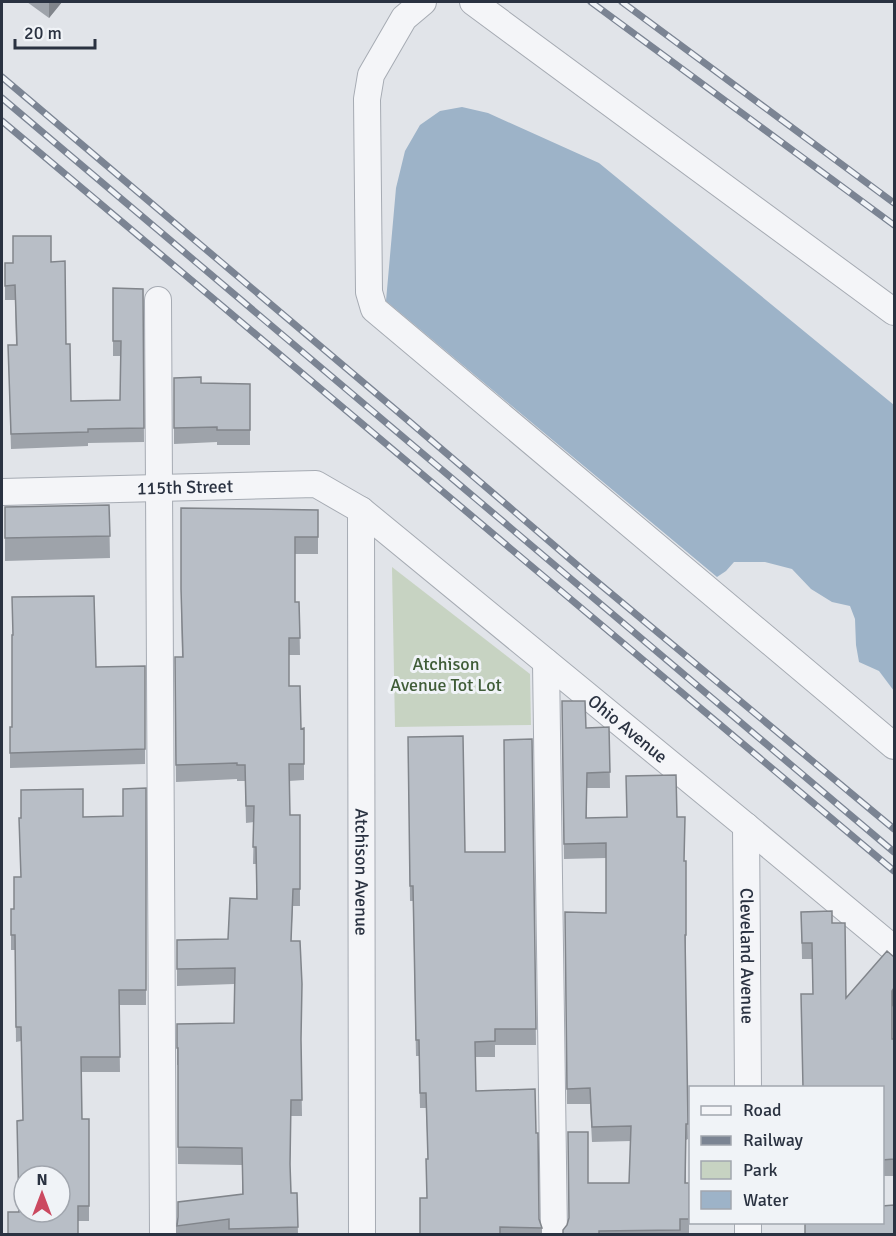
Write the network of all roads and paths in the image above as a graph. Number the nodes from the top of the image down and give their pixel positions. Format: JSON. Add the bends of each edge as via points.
{"nodes":[{"id":1,"x":423,"y":2,"type":"edge"},
{"id":2,"x":473,"y":2,"type":"edge"},
{"id":3,"x":158,"y":300,"type":"dead end"},
{"id":4,"x":894,"y":312,"type":"edge"},
{"id":5,"x":159,"y":488,"type":"junction"},
{"id":6,"x":2,"y":492,"type":"edge"},
{"id":7,"x":361,"y":510,"type":"junction"},
{"id":8,"x":546,"y":662,"type":"junction"},
{"id":9,"x":894,"y":746,"type":"edge"},
{"id":10,"x":746,"y":826,"type":"junction"},
{"id":11,"x":894,"y":949,"type":"edge"},
{"id":12,"x":748,"y":1086,"type":"edge"},
{"id":13,"x":163,"y":1234,"type":"edge"},
{"id":14,"x":362,"y":1234,"type":"edge"},
{"id":15,"x":554,"y":1234,"type":"edge"}],
"edges":[{"from":1,"to":9,"type":"street","via":[[404,18],[371,75],[367,99],[369,292],[374,309]]},
{"from":2,"to":4,"type":"street"},
{"from":3,"to":5,"type":"street"},
{"from":5,"to":6,"type":"street","name":"115th Street"},
{"from":5,"to":7,"type":"street","name":"115th Street","via":[[316,484]]},
{"from":5,"to":13,"type":"street"},
{"from":7,"to":8,"type":"street","name":"Ohio Avenue"},
{"from":7,"to":14,"type":"street","name":"Atchison Avenue"},
{"from":8,"to":10,"type":"street","name":"Ohio Avenue"},
{"from":8,"to":15,"type":"street"},
{"from":10,"to":11,"type":"street","name":"Ohio Avenue"},
{"from":10,"to":12,"type":"street","name":"Cleveland Avenue"}]}
